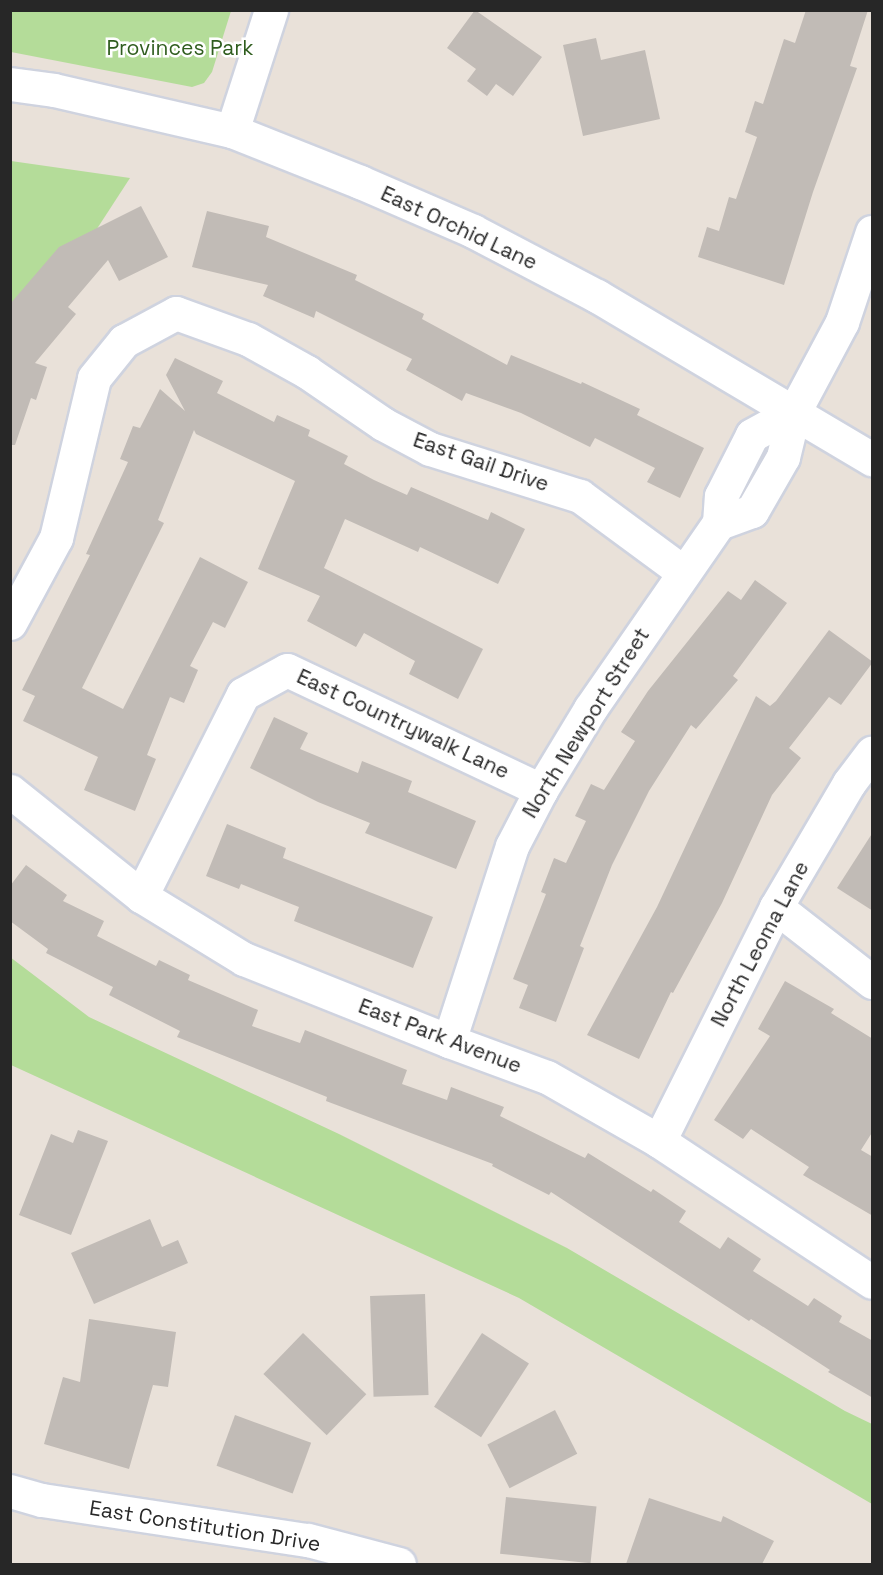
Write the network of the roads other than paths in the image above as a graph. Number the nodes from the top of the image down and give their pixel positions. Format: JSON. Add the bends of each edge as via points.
{"nodes":[{"id":1,"x":271,"y":10,"type":"edge"},
{"id":2,"x":10,"y":84,"type":"edge"},
{"id":3,"x":232,"y":131,"type":"junction"},
{"id":4,"x":873,"y":232,"type":"edge"},
{"id":5,"x":794,"y":412,"type":"junction"},
{"id":6,"x":873,"y":459,"type":"edge"},
{"id":7,"x":683,"y":572,"type":"junction"},
{"id":8,"x":10,"y":622,"type":"edge"},
{"id":9,"x":873,"y":753,"type":"edge"},
{"id":10,"x":541,"y":790,"type":"junction"},
{"id":11,"x":10,"y":791,"type":"edge"},
{"id":12,"x":141,"y":896,"type":"junction"},
{"id":13,"x":776,"y":907,"type":"junction"},
{"id":14,"x":873,"y":982,"type":"edge"},
{"id":15,"x":449,"y":1041,"type":"junction"},
{"id":16,"x":659,"y":1141,"type":"junction"},
{"id":17,"x":873,"y":1282,"type":"edge"},
{"id":18,"x":10,"y":1491,"type":"edge"},
{"id":19,"x":399,"y":1564,"type":"edge"}],
"edges":[{"from":1,"to":3,"type":"street"},
{"from":2,"to":3,"type":"street","name":"East Orchid Lane","via":[[54,90]]},
{"from":3,"to":5,"type":"street","name":"East Orchid Lane","via":[[473,231],[597,296]]},
{"from":4,"to":5,"type":"street","name":"North Newport Street","via":[[842,322]]},
{"from":5,"to":6,"type":"street","name":"East Orchid Lane"},
{"from":5,"to":7,"type":"street","name":"North Newport Street","via":[[783,457],[752,511],[719,523]]},
{"from":7,"to":8,"type":"street","name":"East Gail Drive","via":[[580,496],[430,449],[248,339],[176,313],[124,341],[94,378],[56,538]]},
{"from":7,"to":10,"type":"street","name":"North Newport Street","via":[[590,709]]},
{"from":9,"to":13,"type":"street","name":"North Leoma Lane","via":[[849,783]]},
{"from":10,"to":12,"type":"street","name":"East Countrywalk Lane","via":[[286,670],[243,694]]},
{"from":10,"to":15,"type":"street","name":"North Newport Street","via":[[512,846]]},
{"from":11,"to":12,"type":"street","name":"East Park Avenue"},
{"from":12,"to":15,"type":"street","name":"East Park Avenue","via":[[244,959]]},
{"from":13,"to":14,"type":"street"},
{"from":13,"to":16,"type":"street","name":"North Leoma Lane"},
{"from":15,"to":16,"type":"street","name":"East Park Avenue","via":[[547,1077]]},
{"from":16,"to":17,"type":"street","name":"East Park Avenue"},
{"from":18,"to":19,"type":"street","name":"East Constitution Drive","via":[[42,1500],[308,1539]]}]}
